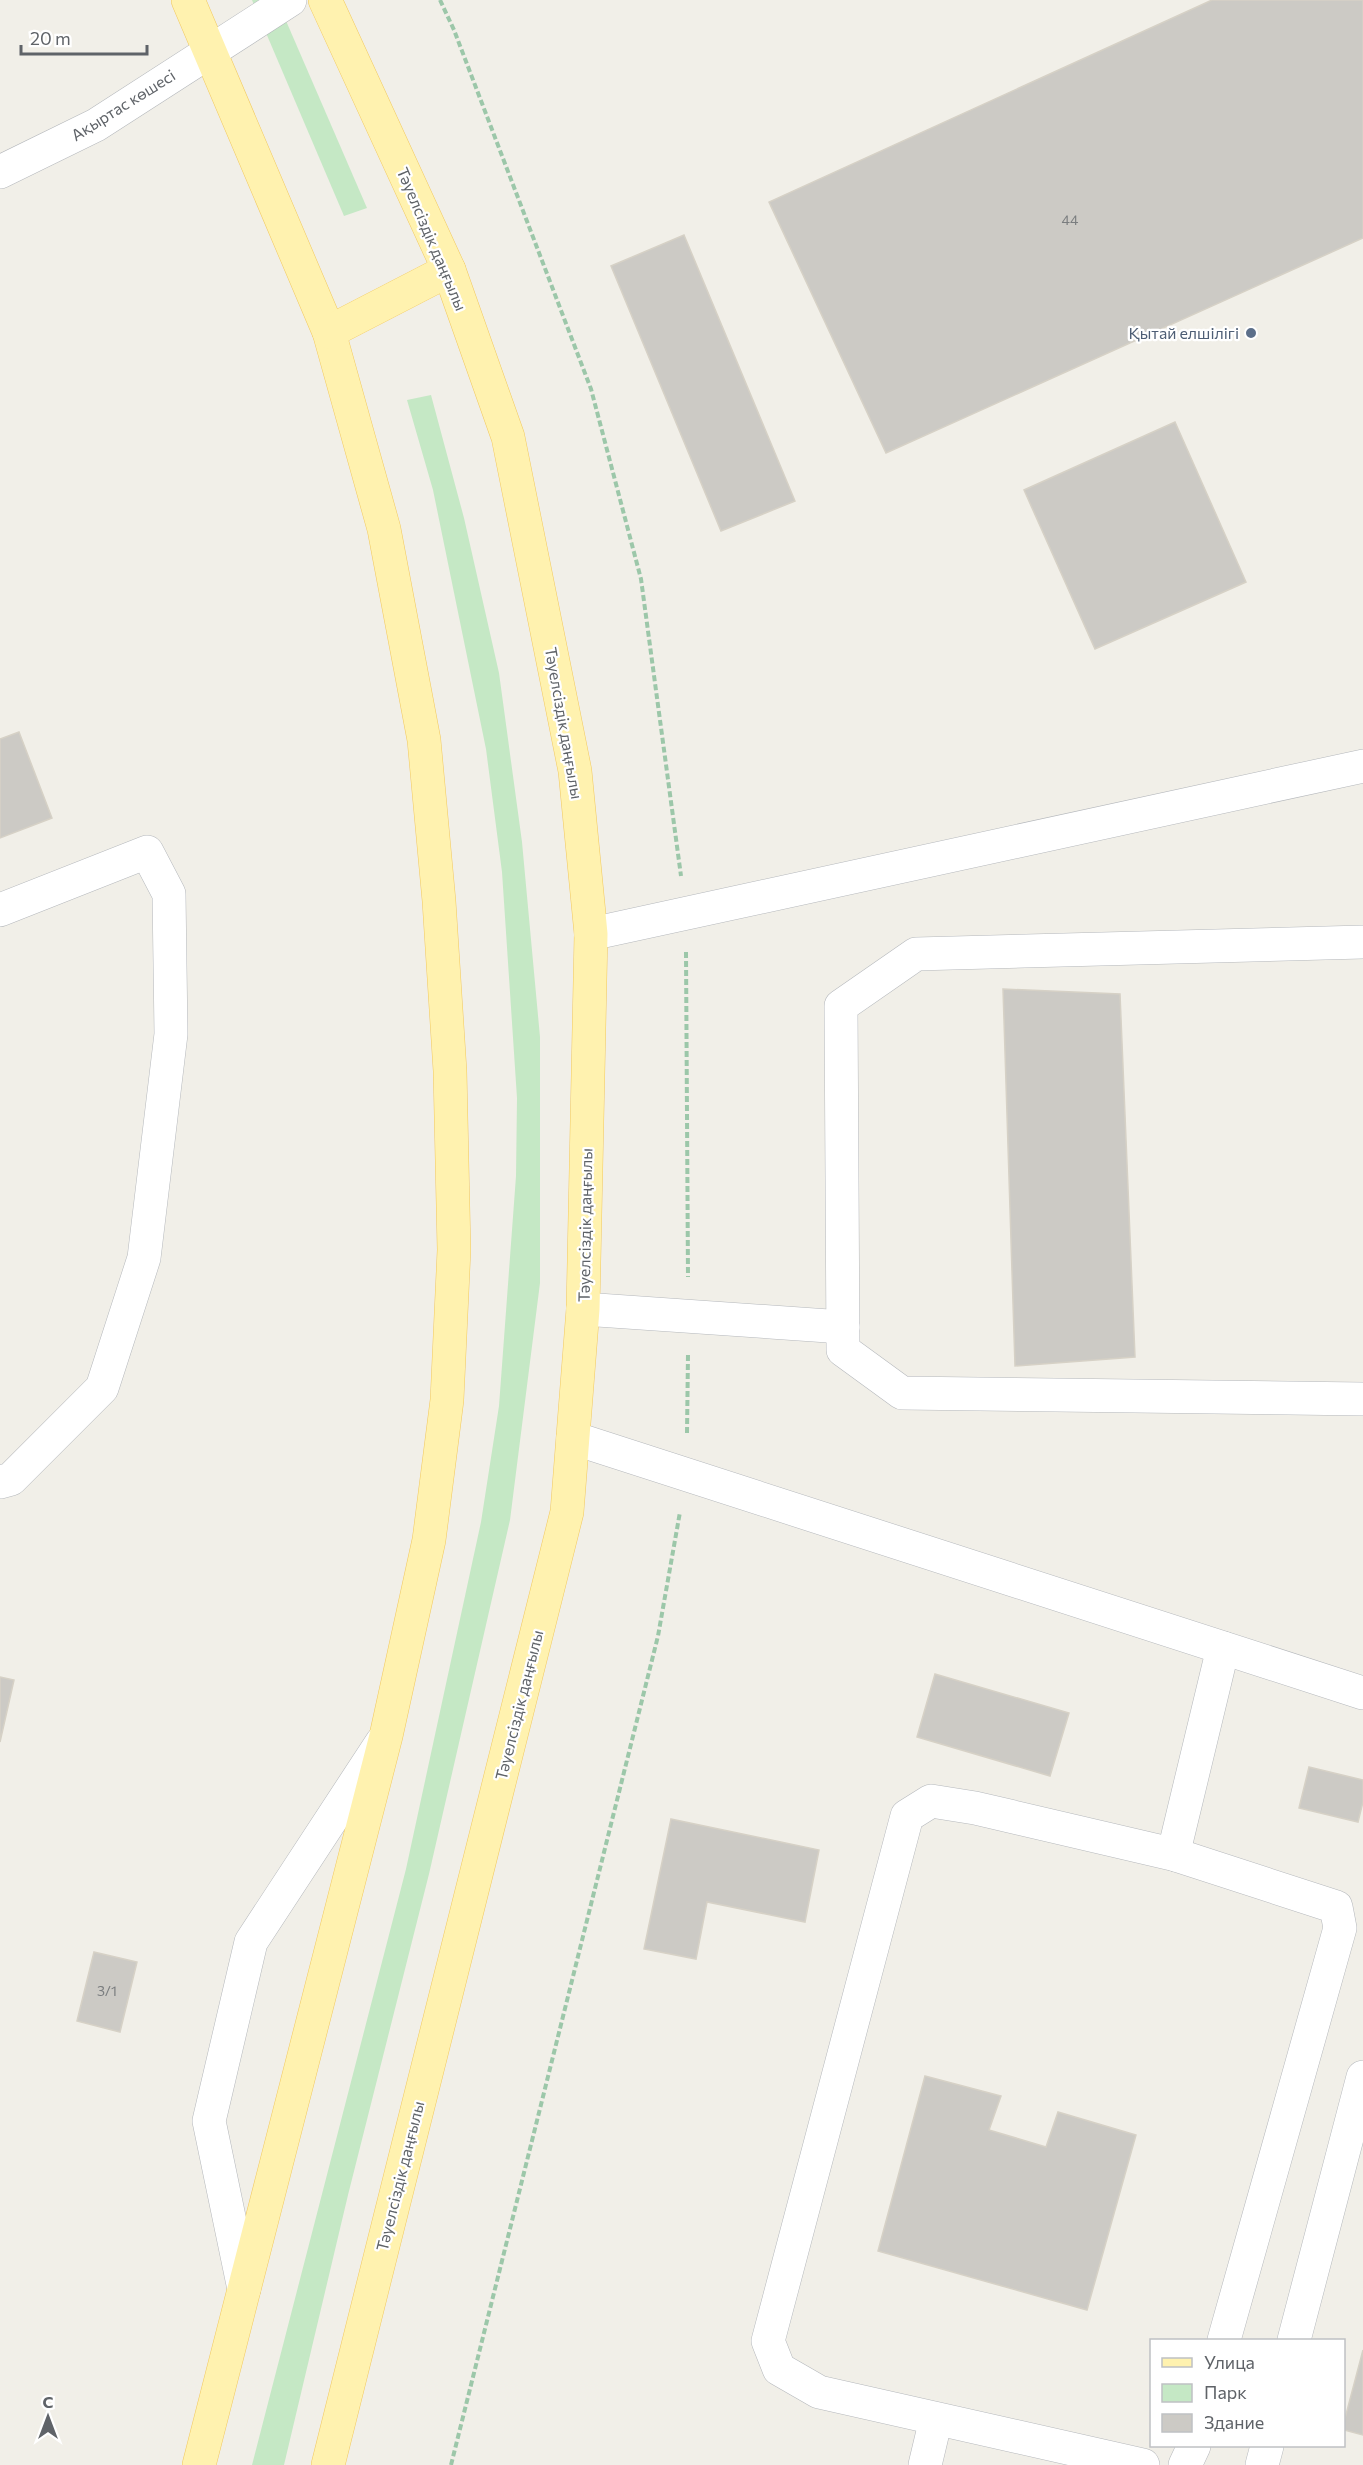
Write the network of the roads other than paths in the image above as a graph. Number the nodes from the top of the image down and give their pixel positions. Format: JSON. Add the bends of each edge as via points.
{"nodes":[{"id":1,"x":188,"y":0,"type":"edge"},
{"id":2,"x":290,"y":0,"type":"edge"},
{"id":3,"x":325,"y":0,"type":"edge"},
{"id":4,"x":211,"y":49,"type":"junction"},
{"id":5,"x":0,"y":172,"type":"edge"},
{"id":6,"x":449,"y":270,"type":"junction"},
{"id":7,"x":329,"y":332,"type":"junction"},
{"id":8,"x":1363,"y":766,"type":"edge"},
{"id":9,"x":0,"y":910,"type":"edge"},
{"id":10,"x":591,"y":934,"type":"junction"},
{"id":11,"x":1363,"y":942,"type":"edge"},
{"id":12,"x":583,"y":1309,"type":"junction"},
{"id":13,"x":843,"y":1327,"type":"junction"},
{"id":14,"x":1363,"y":1399,"type":"edge"},
{"id":15,"x":573,"y":1438,"type":"junction"},
{"id":16,"x":0,"y":1482,"type":"edge"},
{"id":17,"x":1223,"y":1648,"type":"junction"},
{"id":18,"x":1363,"y":1693,"type":"edge"},
{"id":19,"x":386,"y":1736,"type":"junction"},
{"id":20,"x":1176,"y":1855,"type":"junction"},
{"id":21,"x":1363,"y":2077,"type":"edge"},
{"id":22,"x":244,"y":2289,"type":"junction"},
{"id":23,"x":1224,"y":2339,"type":"edge"},
{"id":24,"x":1294,"y":2339,"type":"edge"},
{"id":25,"x":936,"y":2419,"type":"junction"},
{"id":26,"x":1193,"y":2447,"type":"edge"},
{"id":27,"x":1266,"y":2447,"type":"edge"},
{"id":28,"x":199,"y":2465,"type":"edge"},
{"id":29,"x":328,"y":2465,"type":"edge"},
{"id":30,"x":925,"y":2465,"type":"edge"},
{"id":31,"x":1143,"y":2465,"type":"edge"},
{"id":32,"x":1185,"y":2465,"type":"edge"},
{"id":33,"x":1262,"y":2465,"type":"edge"}],
"edges":[{"from":1,"to":4,"type":"main road"},
{"from":2,"to":4,"type":"street","name":"Ақыртас көшесі"},
{"from":3,"to":6,"type":"main road","name":"Тәуелсіздік даңғылы"},
{"from":4,"to":5,"type":"street","name":"Ақыртас көшесі","via":[[96,125]]},
{"from":4,"to":7,"type":"main road"},
{"from":6,"to":7,"type":"main road"},
{"from":6,"to":10,"type":"main road","name":"Тәуелсіздік даңғылы","via":[[508,437],[575,771]]},
{"from":7,"to":19,"type":"main road","via":[[384,529],[424,740],[450,1071],[454,1250],[447,1400],[429,1540]]},
{"from":8,"to":10,"type":"street"},
{"from":9,"to":16,"type":"street","via":[[147,852],[169,894],[171,1034],[144,1258],[102,1388],[11,1479]]},
{"from":10,"to":12,"type":"main road","name":"Тәуелсіздік даңғылы"},
{"from":11,"to":13,"type":"street","via":[[916,954],[841,1006]]},
{"from":12,"to":13,"type":"street"},
{"from":12,"to":15,"type":"main road","name":"Тәуелсіздік даңғылы"},
{"from":13,"to":14,"type":"street","via":[[843,1350],[902,1393]]},
{"from":15,"to":17,"type":"street"},
{"from":15,"to":29,"type":"main road","name":"Тәуелсіздік даңғылы","via":[[567,1512]]},
{"from":17,"to":18,"type":"street"},
{"from":17,"to":20,"type":"street"},
{"from":19,"to":22,"type":"main road"},
{"from":19,"to":22,"type":"street","via":[[251,1942],[209,2121]]},
{"from":20,"to":23,"type":"street","via":[[1336,1907],[1341,1928]]},
{"from":20,"to":25,"type":"street","via":[[931,1802],[907,1816],[768,2341],[779,2369],[819,2392]]},
{"from":21,"to":24,"type":"street"},
{"from":22,"to":28,"type":"main road"},
{"from":25,"to":30,"type":"street"},
{"from":25,"to":31,"type":"street"},
{"from":26,"to":32,"type":"street"},
{"from":27,"to":33,"type":"street"}]}
